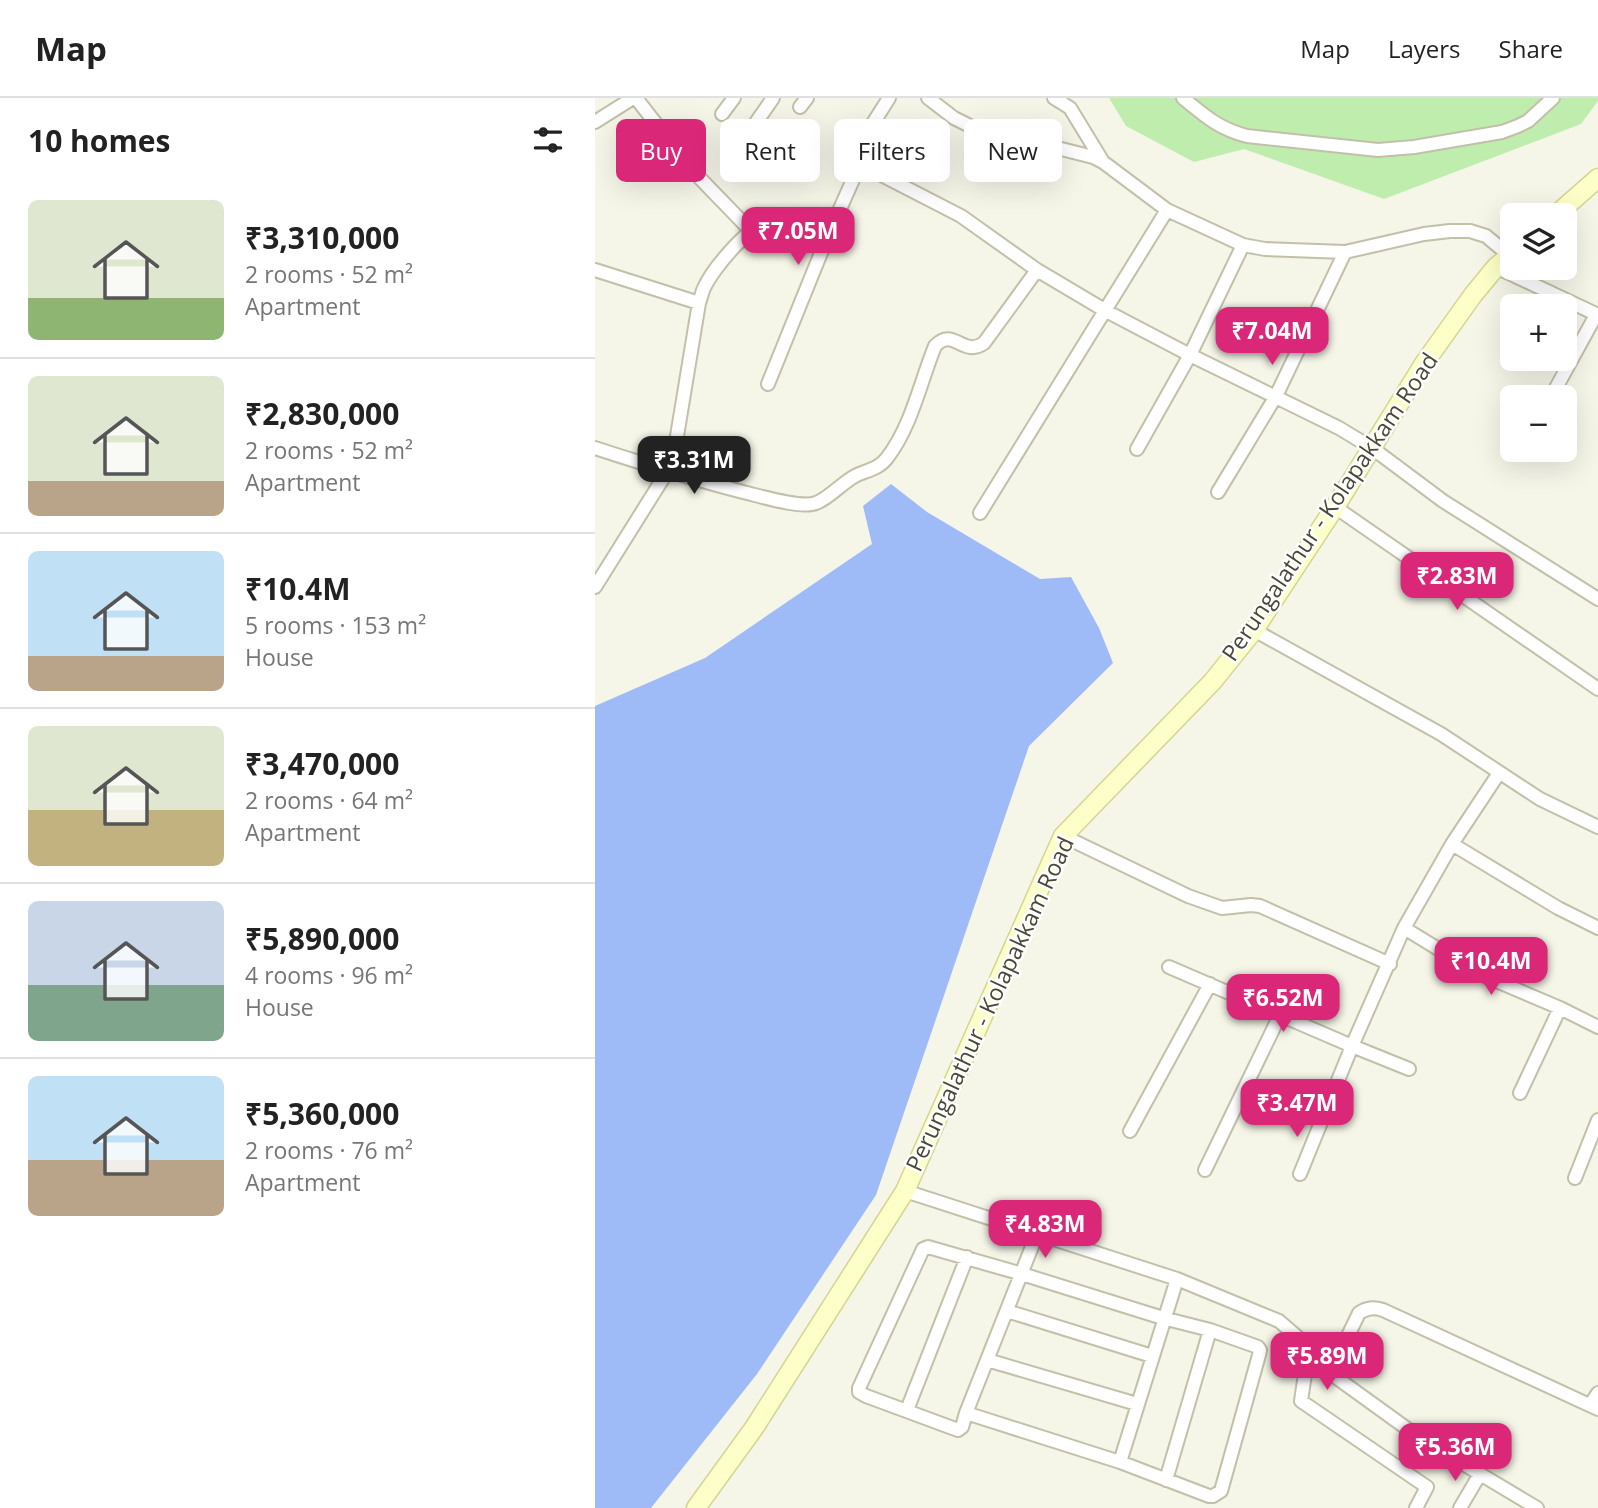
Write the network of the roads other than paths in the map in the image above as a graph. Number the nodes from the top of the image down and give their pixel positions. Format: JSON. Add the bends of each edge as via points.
{"nodes":[{"id":1,"x":634,"y":98,"type":"edge"},
{"id":2,"x":734,"y":98,"type":"edge"},
{"id":3,"x":773,"y":98,"type":"edge"},
{"id":4,"x":890,"y":98,"type":"edge"},
{"id":5,"x":928,"y":98,"type":"edge"},
{"id":6,"x":1054,"y":98,"type":"edge"},
{"id":7,"x":1183,"y":98,"type":"edge"},
{"id":8,"x":1553,"y":98,"type":"edge"},
{"id":9,"x":1069,"y":103,"type":"edge"},
{"id":10,"x":722,"y":114,"type":"dead end"},
{"id":11,"x":758,"y":119,"type":"edge"},
{"id":12,"x":876,"y":119,"type":"edge"},
{"id":13,"x":595,"y":122,"type":"edge"},
{"id":14,"x":1103,"y":163,"type":"junction"},
{"id":15,"x":1598,"y":178,"type":"edge"},
{"id":16,"x":852,"y":182,"type":"edge"},
{"id":17,"x":895,"y":182,"type":"edge"},
{"id":18,"x":1570,"y":203,"type":"edge"},
{"id":19,"x":1167,"y":209,"type":"junction"},
{"id":20,"x":751,"y":231,"type":"junction"},
{"id":21,"x":827,"y":238,"type":"junction"},
{"id":22,"x":1243,"y":245,"type":"junction"},
{"id":23,"x":1500,"y":247,"type":"edge"},
{"id":24,"x":1345,"y":252,"type":"junction"},
{"id":25,"x":1500,"y":264,"type":"edge"},
{"id":26,"x":1496,"y":267,"type":"junction"},
{"id":27,"x":595,"y":270,"type":"edge"},
{"id":28,"x":1038,"y":270,"type":"junction"},
{"id":29,"x":699,"y":303,"type":"junction"},
{"id":30,"x":1107,"y":311,"type":"junction"},
{"id":31,"x":1597,"y":315,"type":"edge"},
{"id":32,"x":1190,"y":355,"type":"junction"},
{"id":33,"x":768,"y":384,"type":"dead end"},
{"id":34,"x":1558,"y":385,"type":"edge"},
{"id":35,"x":1276,"y":396,"type":"junction"},
{"id":36,"x":595,"y":447,"type":"edge"},
{"id":37,"x":1372,"y":448,"type":"junction"},
{"id":38,"x":1137,"y":449,"type":"dead end"},
{"id":39,"x":667,"y":472,"type":"junction"},
{"id":40,"x":1218,"y":492,"type":"dead end"},
{"id":41,"x":1335,"y":507,"type":"junction"},
{"id":42,"x":981,"y":513,"type":"dead end"},
{"id":43,"x":595,"y":587,"type":"edge"},
{"id":44,"x":1598,"y":599,"type":"edge"},
{"id":45,"x":1254,"y":630,"type":"junction"},
{"id":46,"x":1598,"y":689,"type":"edge"},
{"id":47,"x":1499,"y":773,"type":"junction"},
{"id":48,"x":1598,"y":827,"type":"edge"},
{"id":49,"x":1063,"y":836,"type":"junction"},
{"id":50,"x":1453,"y":844,"type":"junction"},
{"id":51,"x":1404,"y":928,"type":"junction"},
{"id":52,"x":1598,"y":928,"type":"edge"},
{"id":53,"x":1389,"y":964,"type":"junction"},
{"id":54,"x":1169,"y":967,"type":"dead end"},
{"id":55,"x":1210,"y":984,"type":"junction"},
{"id":56,"x":1560,"y":1008,"type":"junction"},
{"id":57,"x":1280,"y":1015,"type":"junction"},
{"id":58,"x":1598,"y":1027,"type":"edge"},
{"id":59,"x":1352,"y":1046,"type":"junction"},
{"id":60,"x":1409,"y":1069,"type":"dead end"},
{"id":61,"x":1520,"y":1093,"type":"dead end"},
{"id":62,"x":1598,"y":1120,"type":"edge"},
{"id":63,"x":1130,"y":1131,"type":"dead end"},
{"id":64,"x":1205,"y":1170,"type":"dead end"},
{"id":65,"x":1300,"y":1174,"type":"dead end"},
{"id":66,"x":1575,"y":1178,"type":"dead end"},
{"id":67,"x":905,"y":1191,"type":"junction"},
{"id":68,"x":1037,"y":1234,"type":"junction"},
{"id":69,"x":967,"y":1257,"type":"junction"},
{"id":70,"x":1022,"y":1273,"type":"junction"},
{"id":71,"x":1177,"y":1279,"type":"junction"},
{"id":72,"x":1007,"y":1311,"type":"junction"},
{"id":73,"x":1163,"y":1318,"type":"junction"},
{"id":74,"x":1210,"y":1330,"type":"junction"},
{"id":75,"x":1309,"y":1347,"type":"junction"},
{"id":76,"x":1151,"y":1356,"type":"junction"},
{"id":77,"x":987,"y":1360,"type":"junction"},
{"id":78,"x":1330,"y":1373,"type":"junction"},
{"id":79,"x":1598,"y":1393,"type":"edge"},
{"id":80,"x":1137,"y":1404,"type":"junction"},
{"id":81,"x":1594,"y":1407,"type":"edge"},
{"id":82,"x":907,"y":1410,"type":"junction"},
{"id":83,"x":966,"y":1413,"type":"junction"},
{"id":84,"x":1120,"y":1462,"type":"junction"},
{"id":85,"x":1479,"y":1474,"type":"junction"},
{"id":86,"x":1165,"y":1480,"type":"junction"},
{"id":87,"x":696,"y":1508,"type":"edge"},
{"id":88,"x":1416,"y":1508,"type":"edge"},
{"id":89,"x":1460,"y":1508,"type":"edge"},
{"id":90,"x":1537,"y":1508,"type":"edge"}],
"edges":[{"from":1,"to":13,"type":"street"},
{"from":1,"to":20,"type":"street","via":[[691,170]]},
{"from":2,"to":10,"type":"street"},
{"from":3,"to":11,"type":"street"},
{"from":4,"to":12,"type":"street"},
{"from":5,"to":14,"type":"street","via":[[970,126],[1077,152]]},
{"from":6,"to":9,"type":"street"},
{"from":7,"to":8,"type":"street","via":[[1229,131],[1247,136],[1378,150],[1502,132],[1528,121]]},
{"from":9,"to":14,"type":"street"},
{"from":14,"to":19,"type":"street"},
{"from":15,"to":18,"type":"main road"},
{"from":16,"to":21,"type":"street"},
{"from":17,"to":28,"type":"street","via":[[961,216]]},
{"from":19,"to":22,"type":"street"},
{"from":19,"to":30,"type":"street"},
{"from":20,"to":21,"type":"street","via":[[770,218],[782,217]]},
{"from":20,"to":29,"type":"street","via":[[715,270]]},
{"from":21,"to":33,"type":"street"},
{"from":22,"to":24,"type":"street"},
{"from":22,"to":32,"type":"street"},
{"from":23,"to":24,"type":"street","via":[[1486,236],[1450,230]]},
{"from":24,"to":35,"type":"street"},
{"from":25,"to":26,"type":"main road","name":"Perungalathur - Kolapakkam Road"},
{"from":26,"to":31,"type":"street"},
{"from":26,"to":37,"type":"main road","name":"Perungalathur - Kolapakkam Road","via":[[1426,362]]},
{"from":27,"to":29,"type":"street"},
{"from":28,"to":30,"type":"street"},
{"from":28,"to":39,"type":"street","via":[[984,342],[972,348],[945,339],[935,346],[910,417],[887,458],[816,503],[804,506]]},
{"from":29,"to":39,"type":"street"},
{"from":30,"to":32,"type":"street"},
{"from":30,"to":42,"type":"street"},
{"from":31,"to":34,"type":"street"},
{"from":32,"to":35,"type":"street"},
{"from":32,"to":38,"type":"street"},
{"from":35,"to":37,"type":"street"},
{"from":35,"to":40,"type":"street"},
{"from":36,"to":39,"type":"street"},
{"from":37,"to":41,"type":"main road","name":"Perungalathur - Kolapakkam Road"},
{"from":37,"to":44,"type":"street","via":[[1443,501]]},
{"from":39,"to":43,"type":"street"},
{"from":41,"to":45,"type":"main road","name":"Perungalathur - Kolapakkam Road"},
{"from":41,"to":46,"type":"street"},
{"from":45,"to":47,"type":"street","via":[[1441,734]]},
{"from":45,"to":49,"type":"main road","name":"Perungalathur - Kolapakkam Road","via":[[1213,681]]},
{"from":47,"to":48,"type":"street"},
{"from":47,"to":50,"type":"street"},
{"from":49,"to":53,"type":"street","via":[[1188,896],[1222,908],[1261,906]]},
{"from":49,"to":67,"type":"main road","name":"Perungalathur - Kolapakkam Road"},
{"from":50,"to":51,"type":"street"},
{"from":50,"to":52,"type":"street"},
{"from":51,"to":53,"type":"street"},
{"from":51,"to":56,"type":"street","via":[[1487,977]]},
{"from":53,"to":59,"type":"street"},
{"from":54,"to":55,"type":"street"},
{"from":55,"to":57,"type":"street"},
{"from":55,"to":63,"type":"street"},
{"from":56,"to":58,"type":"street"},
{"from":56,"to":61,"type":"street"},
{"from":57,"to":59,"type":"street"},
{"from":57,"to":64,"type":"street"},
{"from":59,"to":60,"type":"street"},
{"from":59,"to":65,"type":"street"},
{"from":62,"to":66,"type":"street"},
{"from":67,"to":68,"type":"street"},
{"from":67,"to":87,"type":"main road","name":"Perungalathur - Kolapakkam Road","via":[[754,1427]]},
{"from":68,"to":70,"type":"street"},
{"from":68,"to":71,"type":"street"},
{"from":69,"to":70,"type":"street"},
{"from":69,"to":82,"type":"street"},
{"from":69,"to":82,"type":"street","via":[[923,1249],[859,1388],[862,1394]]},
{"from":70,"to":72,"type":"street"},
{"from":70,"to":73,"type":"street"},
{"from":71,"to":73,"type":"street"},
{"from":71,"to":75,"type":"street","via":[[1279,1321]]},
{"from":72,"to":76,"type":"street"},
{"from":72,"to":77,"type":"street"},
{"from":73,"to":74,"type":"street"},
{"from":73,"to":76,"type":"street"},
{"from":74,"to":86,"type":"street"},
{"from":74,"to":86,"type":"street","via":[[1260,1350],[1221,1491],[1209,1496]]},
{"from":75,"to":78,"type":"street"},
{"from":75,"to":88,"type":"street","via":[[1301,1401],[1427,1487]]},
{"from":76,"to":80,"type":"street"},
{"from":77,"to":80,"type":"street"},
{"from":77,"to":83,"type":"street"},
{"from":78,"to":81,"type":"street","via":[[1359,1313],[1373,1307]]},
{"from":78,"to":85,"type":"street"},
{"from":79,"to":81,"type":"street"},
{"from":80,"to":84,"type":"street"},
{"from":82,"to":83,"type":"street","via":[[958,1430]]},
{"from":83,"to":84,"type":"street"},
{"from":84,"to":86,"type":"street"},
{"from":85,"to":89,"type":"street"},
{"from":85,"to":90,"type":"street"}]}
